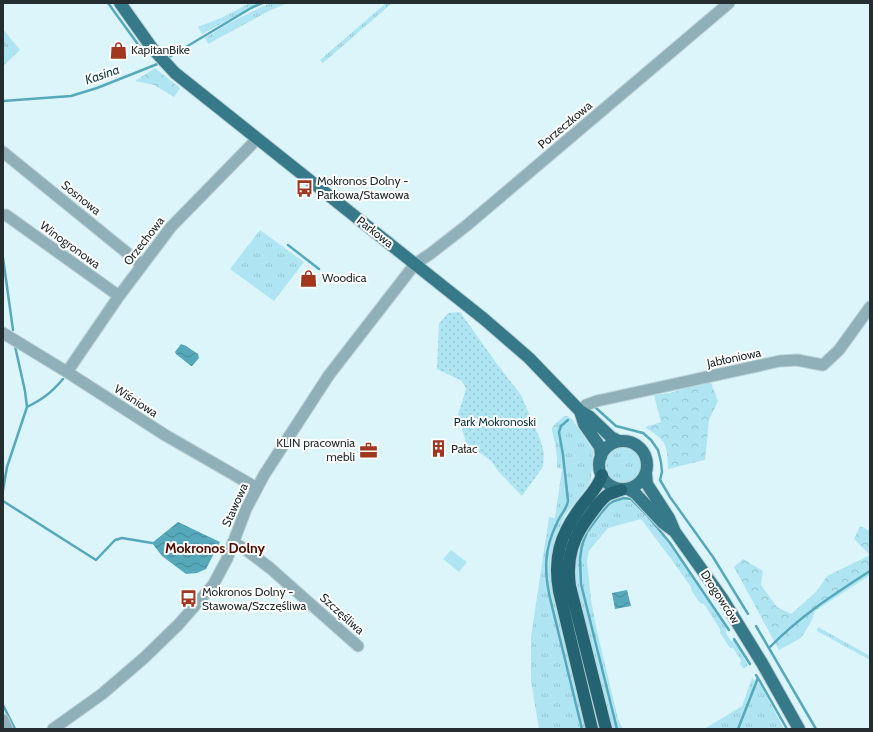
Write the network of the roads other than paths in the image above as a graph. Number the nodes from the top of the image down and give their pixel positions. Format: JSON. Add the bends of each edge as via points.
{"nodes":[{"id":1,"x":120,"y":3,"type":"edge"},
{"id":2,"x":730,"y":3,"type":"edge"},
{"id":3,"x":258,"y":138,"type":"junction"},
{"id":4,"x":3,"y":152,"type":"edge"},
{"id":5,"x":6,"y":215,"type":"dead end"},
{"id":6,"x":415,"y":264,"type":"junction"},
{"id":7,"x":142,"y":265,"type":"junction"},
{"id":8,"x":119,"y":296,"type":"junction"},
{"id":9,"x":870,"y":307,"type":"edge"},
{"id":10,"x":3,"y":333,"type":"edge"},
{"id":11,"x":68,"y":372,"type":"junction"},
{"id":12,"x":580,"y":411,"type":"junction"},
{"id":13,"x":619,"y":441,"type":"junction"},
{"id":14,"x":601,"y":457,"type":"junction"},
{"id":15,"x":646,"y":474,"type":"junction"},
{"id":16,"x":602,"y":475,"type":"junction"},
{"id":17,"x":257,"y":488,"type":"junction"},
{"id":18,"x":624,"y":490,"type":"junction"},
{"id":19,"x":675,"y":532,"type":"junction"},
{"id":20,"x":233,"y":542,"type":"junction"},
{"id":21,"x":358,"y":646,"type":"dead end"},
{"id":22,"x":3,"y":720,"type":"edge"},
{"id":23,"x":7,"y":729,"type":"edge"},
{"id":24,"x":52,"y":729,"type":"edge"},
{"id":25,"x":592,"y":729,"type":"edge"},
{"id":26,"x":606,"y":729,"type":"edge"},
{"id":27,"x":799,"y":729,"type":"edge"}],
"edges":[{"from":1,"to":3,"type":"main road","name":"Parkowa","via":[[160,58],[188,84]]},
{"from":2,"to":6,"type":"street","name":"Porzeczkowa","via":[[466,226]]},
{"from":3,"to":6,"type":"main road","name":"Parkowa"},
{"from":3,"to":7,"type":"street","name":"Orzechowa","via":[[175,222]]},
{"from":4,"to":7,"type":"street","name":"Sosnowa"},
{"from":5,"to":8,"type":"street","name":"Winogronowa"},
{"from":6,"to":12,"type":"main road","name":"Parkowa","via":[[529,358]]},
{"from":6,"to":17,"type":"street","name":"Stawowa","via":[[326,380]]},
{"from":7,"to":8,"type":"street","name":"Orzechowa"},
{"from":8,"to":11,"type":"street","name":"Orzechowa"},
{"from":9,"to":12,"type":"street","name":"Jabłoniowa","via":[[839,350],[823,366],[797,360],[780,361],[596,401]]},
{"from":10,"to":11,"type":"street","name":"Wiśniowa"},
{"from":11,"to":17,"type":"street","name":"Wiśniowa","via":[[165,435]]},
{"from":12,"to":13,"type":"main road","name":"Parkowa","via":[[611,438]]},
{"from":12,"to":14,"type":"main road","name":"Parkowa","via":[[584,424],[600,447]]},
{"from":13,"to":14,"type":"main road","via":[[607,447]]},
{"from":13,"to":15,"type":"main road","via":[[639,446],[646,458]]},
{"from":14,"to":16,"type":"main road"},
{"from":15,"to":18,"type":"main road","via":[[636,487]]},
{"from":15,"to":19,"type":"main road","name":"Drogowców","via":[[647,484]]},
{"from":16,"to":18,"type":"main road","via":[[612,487]]},
{"from":16,"to":25,"type":"highway","via":[[598,486],[567,527],[558,549],[556,568],[559,591]]},
{"from":17,"to":20,"type":"street","name":"Stawowa"},
{"from":18,"to":19,"type":"main road","name":"Drogowców","via":[[635,493]]},
{"from":18,"to":26,"type":"highway","via":[[608,495],[584,522],[573,544],[569,565],[570,586]]},
{"from":19,"to":27,"type":"main road","name":"Drogowców","via":[[722,598]]},
{"from":20,"to":21,"type":"street","name":"Szczęśliwa","via":[[270,568]]},
{"from":20,"to":24,"type":"street","name":"Stawowa","via":[[213,585],[179,624],[114,684]]},
{"from":22,"to":23,"type":"street"}]}
